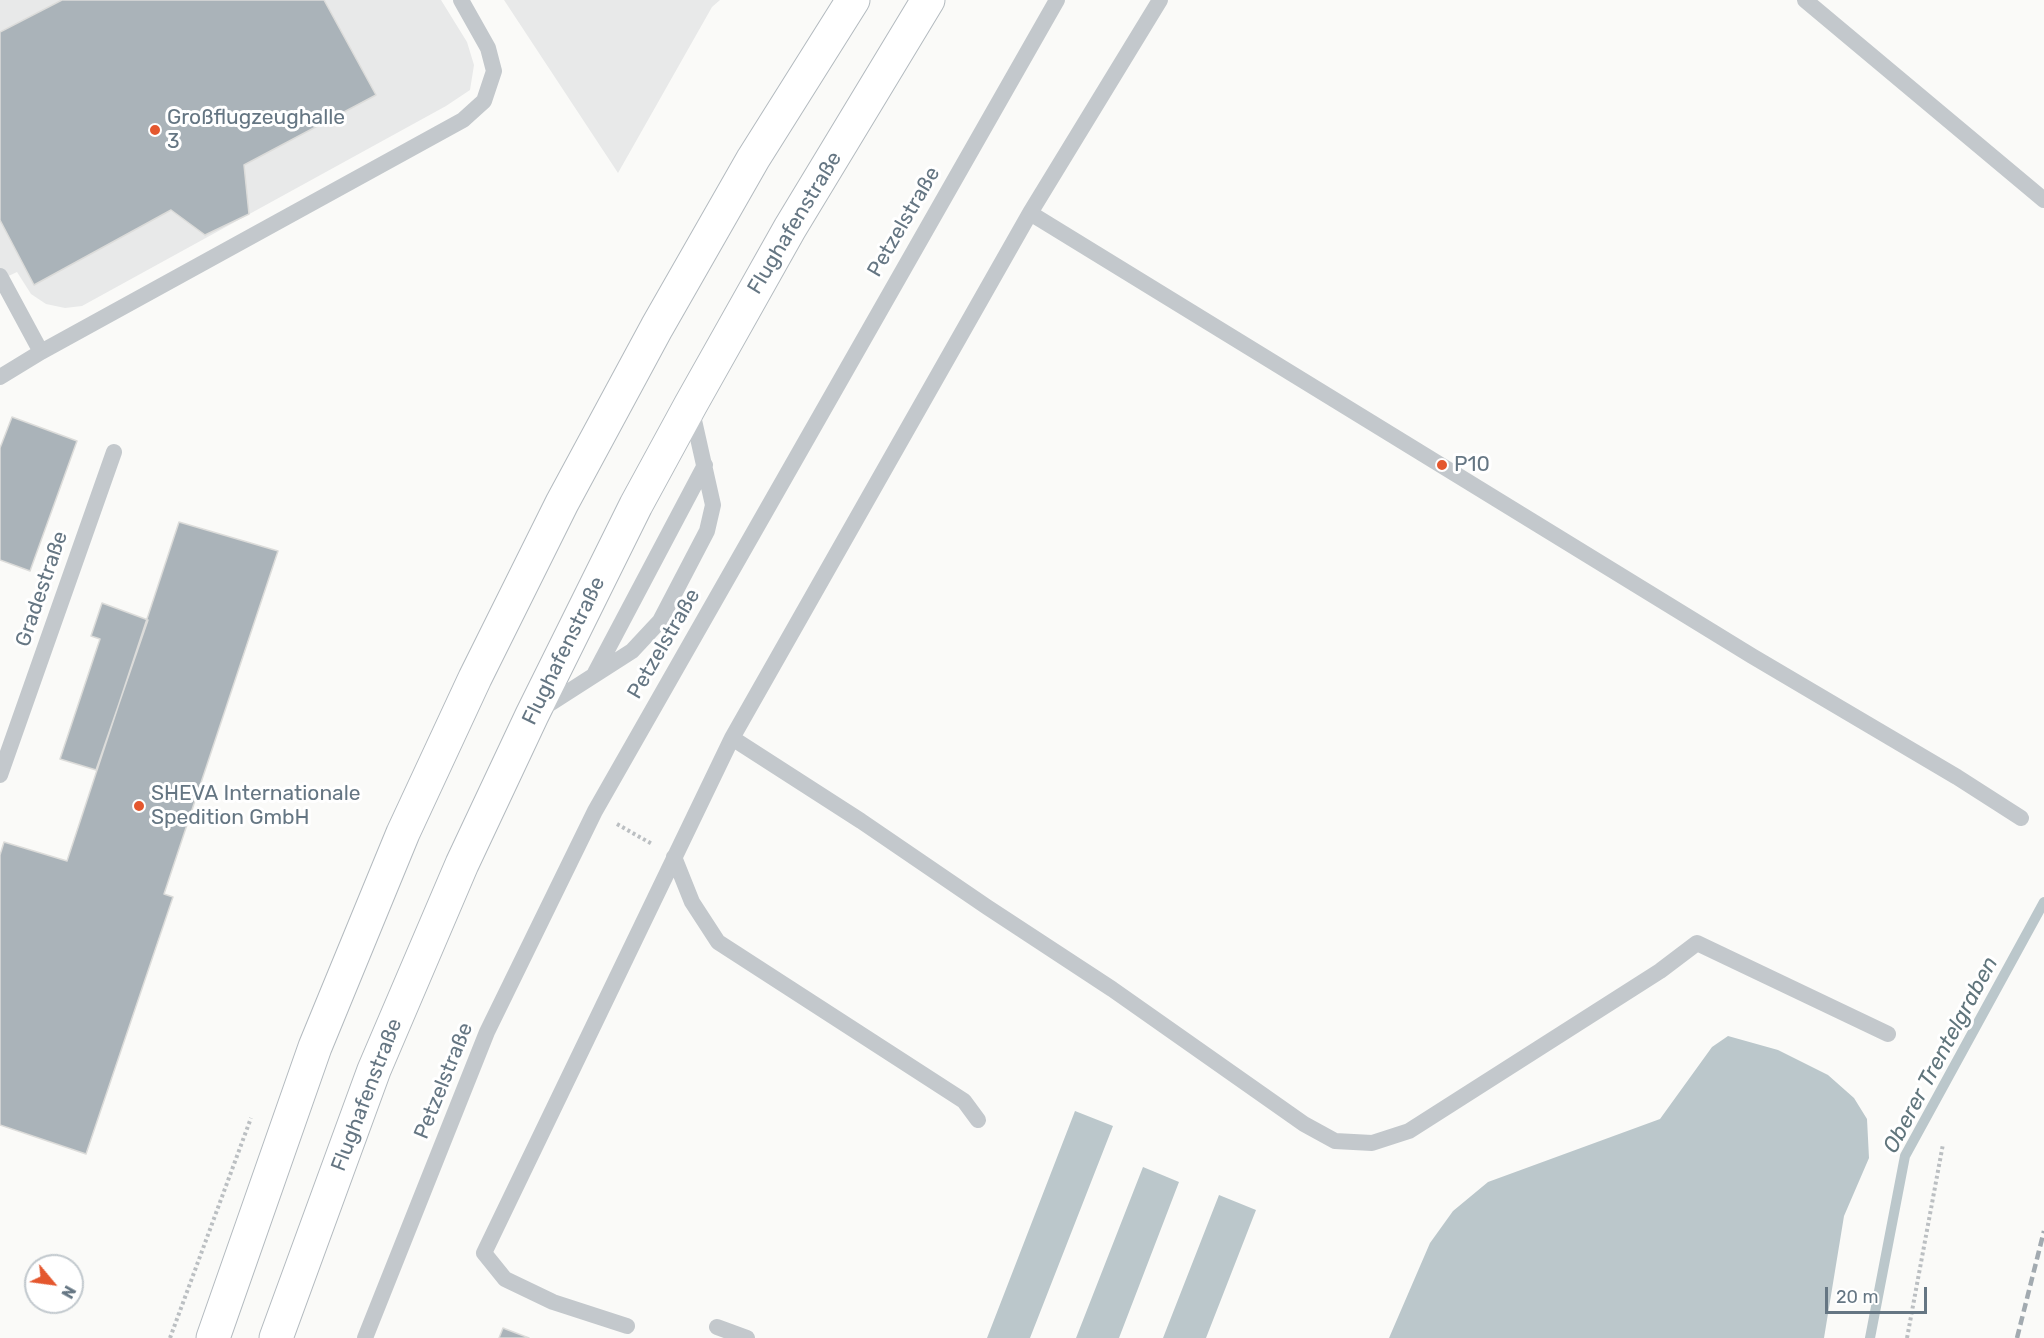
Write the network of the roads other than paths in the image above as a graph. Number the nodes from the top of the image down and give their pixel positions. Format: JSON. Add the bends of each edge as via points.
{"nodes":[{"id":1,"x":461,"y":0,"type":"edge"},
{"id":2,"x":853,"y":0,"type":"edge"},
{"id":3,"x":928,"y":0,"type":"edge"},
{"id":4,"x":1057,"y":0,"type":"edge"},
{"id":5,"x":1160,"y":0,"type":"edge"},
{"id":6,"x":1805,"y":0,"type":"edge"},
{"id":7,"x":2044,"y":200,"type":"edge"},
{"id":8,"x":1030,"y":213,"type":"junction"},
{"id":9,"x":0,"y":276,"type":"edge"},
{"id":10,"x":41,"y":352,"type":"junction"},
{"id":11,"x":0,"y":377,"type":"edge"},
{"id":12,"x":691,"y":404,"type":"junction"},
{"id":13,"x":114,"y":452,"type":"dead end"},
{"id":14,"x":705,"y":465,"type":"junction"},
{"id":15,"x":594,"y":674,"type":"junction"},
{"id":16,"x":532,"y":715,"type":"junction"},
{"id":17,"x":732,"y":738,"type":"junction"},
{"id":18,"x":0,"y":775,"type":"edge"},
{"id":19,"x":2021,"y":818,"type":"dead end"},
{"id":20,"x":674,"y":857,"type":"junction"},
{"id":21,"x":1888,"y":1034,"type":"dead end"},
{"id":22,"x":978,"y":1120,"type":"dead end"},
{"id":23,"x":627,"y":1326,"type":"dead end"},
{"id":24,"x":717,"y":1327,"type":"dead end"},
{"id":25,"x":213,"y":1338,"type":"edge"},
{"id":26,"x":276,"y":1338,"type":"edge"},
{"id":27,"x":365,"y":1338,"type":"edge"},
{"id":28,"x":747,"y":1338,"type":"edge"}],
"edges":[{"from":1,"to":10,"type":"lane","via":[[488,48],[494,71],[484,101],[463,120]]},
{"from":2,"to":25,"type":"main road","via":[[753,159],[657,327],[562,503],[475,678],[404,833],[315,1047]]},
{"from":3,"to":12,"type":"main road","name":"Flughafenstraße","via":[[790,228]]},
{"from":4,"to":27,"type":"lane","name":"Petzelstraße","via":[[595,812],[487,1032]]},
{"from":5,"to":8,"type":"lane"},
{"from":6,"to":7,"type":"lane"},
{"from":8,"to":17,"type":"lane"},
{"from":8,"to":19,"type":"lane"},
{"from":9,"to":10,"type":"lane"},
{"from":10,"to":11,"type":"lane"},
{"from":12,"to":14,"type":"lane"},
{"from":12,"to":16,"type":"main road","name":"Flughafenstraße"},
{"from":13,"to":18,"type":"lane","name":"Gradestraße"},
{"from":14,"to":15,"type":"lane"},
{"from":14,"to":15,"type":"lane","via":[[713,505],[707,531],[660,621],[632,651]]},
{"from":15,"to":16,"type":"lane"},
{"from":16,"to":26,"type":"main road","name":"Flughafenstraße","via":[[462,864],[374,1070]]},
{"from":17,"to":20,"type":"lane"},
{"from":17,"to":21,"type":"lane","via":[[1112,989],[1304,1124],[1335,1141],[1372,1143],[1409,1131],[1660,971],[1697,943]]},
{"from":20,"to":22,"type":"lane","via":[[692,902],[718,942],[964,1101]]},
{"from":20,"to":23,"type":"lane","via":[[484,1253],[505,1279],[553,1302]]},
{"from":24,"to":28,"type":"lane"}]}
